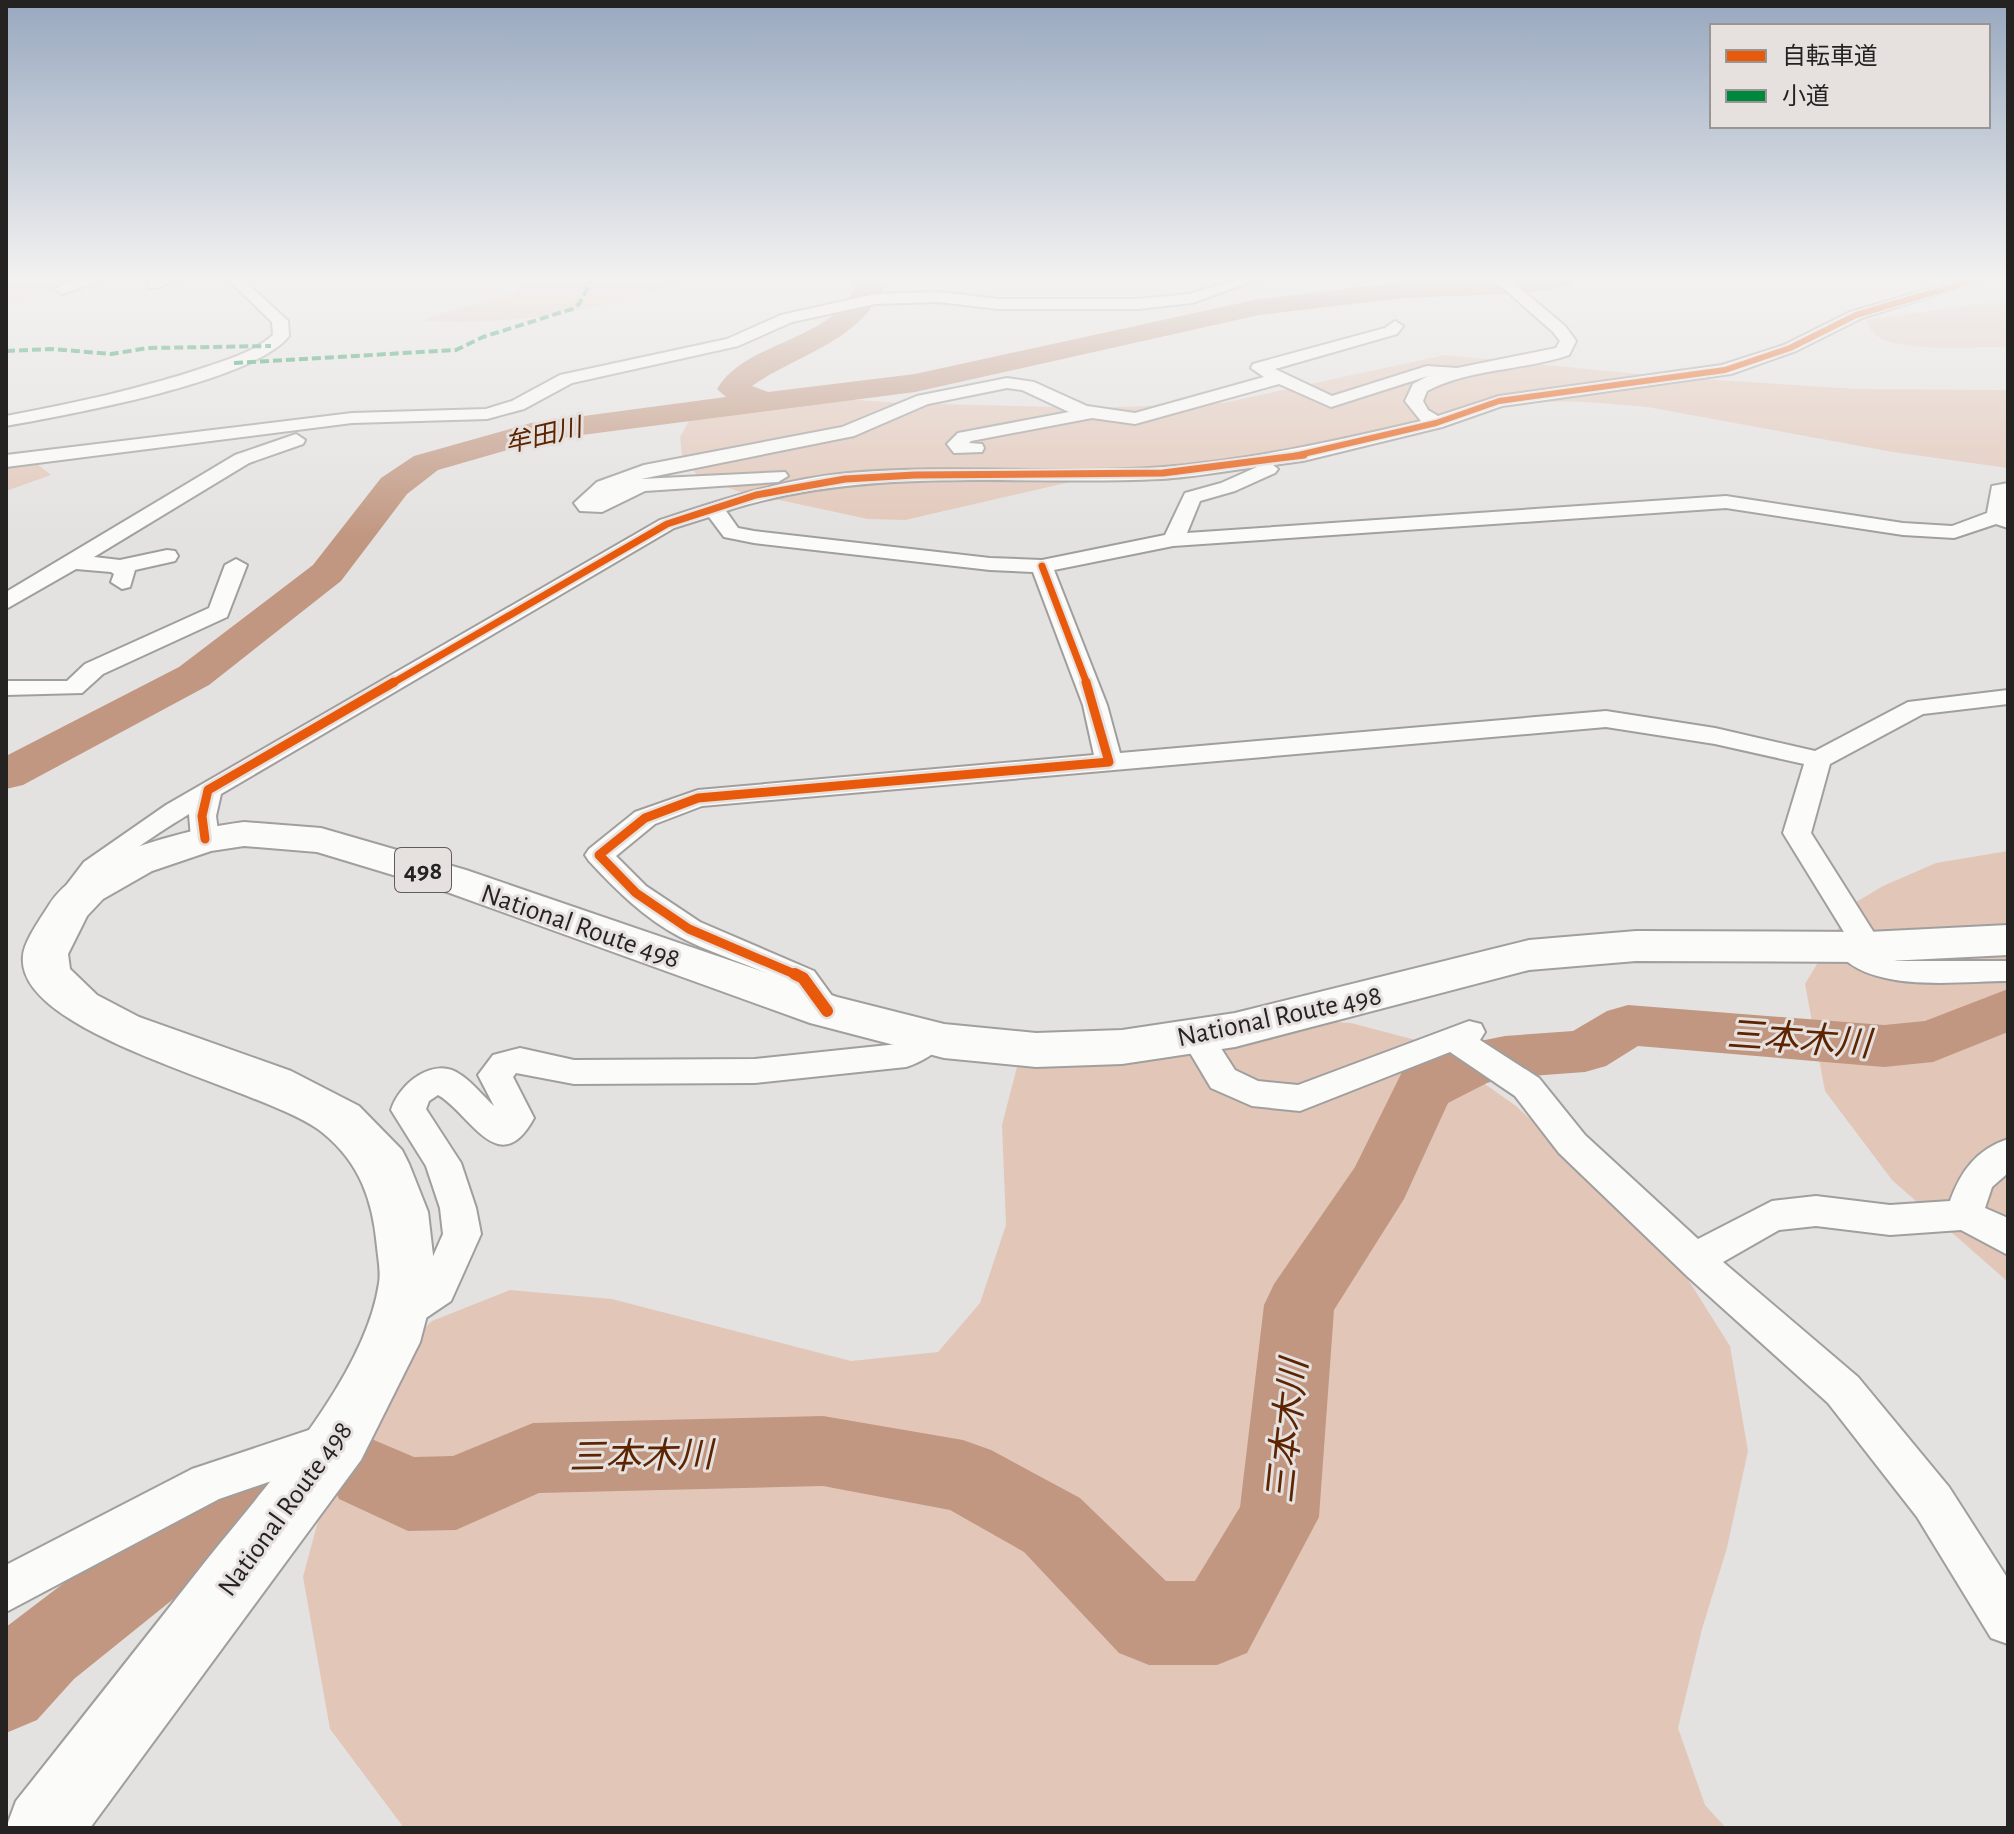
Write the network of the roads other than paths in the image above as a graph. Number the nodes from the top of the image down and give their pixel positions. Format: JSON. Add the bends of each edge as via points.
{"nodes":[{"id":1,"x":226,"y":365,"type":"edge"},
{"id":2,"x":632,"y":365,"type":"edge"},
{"id":3,"x":1271,"y":365,"type":"edge"},
{"id":4,"x":1505,"y":365,"type":"edge"},
{"id":5,"x":1741,"y":365,"type":"edge"},
{"id":6,"x":1459,"y":373,"type":"junction"},
{"id":7,"x":1280,"y":378,"type":"junction"},
{"id":8,"x":1092,"y":413,"type":"junction"},
{"id":9,"x":387,"y":418,"type":"junction"},
{"id":10,"x":6,"y":421,"type":"edge"},
{"id":11,"x":1436,"y":423,"type":"junction"},
{"id":12,"x":975,"y":448,"type":"dead end"},
{"id":13,"x":1303,"y":455,"type":"junction"},
{"id":14,"x":998,"y":456,"type":"dead end"},
{"id":15,"x":6,"y":461,"type":"edge"},
{"id":16,"x":928,"y":475,"type":"junction"},
{"id":17,"x":894,"y":476,"type":"junction"},
{"id":18,"x":2008,"y":489,"type":"edge"},
{"id":19,"x":713,"y":508,"type":"junction"},
{"id":20,"x":2003,"y":519,"type":"edge"},
{"id":21,"x":1173,"y":540,"type":"junction"},
{"id":22,"x":167,"y":556,"type":"dead end"},
{"id":23,"x":73,"y":562,"type":"junction"},
{"id":24,"x":236,"y":565,"type":"dead end"},
{"id":25,"x":1042,"y":566,"type":"junction"},
{"id":26,"x":6,"y":602,"type":"edge"},
{"id":27,"x":6,"y":688,"type":"edge"},
{"id":28,"x":2008,"y":697,"type":"edge"},
{"id":29,"x":1818,"y":760,"type":"junction"},
{"id":30,"x":1109,"y":762,"type":"junction"},
{"id":31,"x":207,"y":814,"type":"junction"},
{"id":32,"x":2008,"y":940,"type":"edge"},
{"id":33,"x":1859,"y":947,"type":"junction"},
{"id":34,"x":2008,"y":971,"type":"edge"},
{"id":35,"x":827,"y":1011,"type":"junction"},
{"id":36,"x":1196,"y":1036,"type":"junction"},
{"id":37,"x":931,"y":1038,"type":"junction"},
{"id":38,"x":2008,"y":1153,"type":"edge"},
{"id":39,"x":1964,"y":1215,"type":"junction"},
{"id":40,"x":2008,"y":1240,"type":"edge"},
{"id":41,"x":1695,"y":1259,"type":"junction"},
{"id":42,"x":399,"y":1315,"type":"junction"},
{"id":43,"x":339,"y":1440,"type":"junction"},
{"id":44,"x":6,"y":1589,"type":"edge"},
{"id":45,"x":2008,"y":1621,"type":"edge"},
{"id":46,"x":43,"y":1828,"type":"edge"}],
"edges":[{"from":1,"to":10,"type":"street","via":[[124,398]]},
{"from":2,"to":9,"type":"street","via":[[566,379],[518,405],[487,414]]},
{"from":3,"to":7,"type":"street","via":[[1259,368]]},
{"from":4,"to":6,"type":"street"},
{"from":5,"to":11,"type":"street","via":[[1499,401]]},
{"from":6,"to":7,"type":"street","via":[[1427,371],[1331,402]]},
{"from":6,"to":11,"type":"street","via":[[1419,388],[1414,401]]},
{"from":7,"to":8,"type":"street","via":[[1135,419]]},
{"from":8,"to":12,"type":"street","via":[[965,437],[956,444]]},
{"from":8,"to":17,"type":"street","via":[[1073,410],[1018,382],[1007,383],[923,400],[847,432],[651,469],[604,486],[584,503],[595,508],[641,485],[695,480],[860,470]]},
{"from":9,"to":15,"type":"street"},
{"from":9,"to":23,"type":"street","via":[[281,443],[242,459]]},
{"from":11,"to":13,"type":"street"},
{"from":13,"to":16,"type":"street","via":[[1163,473]]},
{"from":13,"to":21,"type":"street","via":[[1192,497]]},
{"from":14,"to":16,"type":"street","via":[[960,460]]},
{"from":16,"to":17,"type":"street"},
{"from":17,"to":19,"type":"street","via":[[794,487]]},
{"from":18,"to":20,"type":"street","via":[[1999,490]]},
{"from":19,"to":25,"type":"street","via":[[731,533]]},
{"from":19,"to":31,"type":"street","via":[[667,524]]},
{"from":20,"to":21,"type":"street","via":[[1954,532],[1903,529],[1726,502]]},
{"from":21,"to":25,"type":"street"},
{"from":22,"to":23,"type":"street","via":[[120,575]]},
{"from":23,"to":26,"type":"street"},
{"from":24,"to":27,"type":"street","via":[[219,612],[94,669],[73,688]]},
{"from":25,"to":30,"type":"street","via":[[1095,705]]},
{"from":28,"to":29,"type":"street","via":[[1917,707]]},
{"from":29,"to":30,"type":"street","via":[[1715,736],[1606,719]]},
{"from":29,"to":33,"type":"street","via":[[1797,833]]},
{"from":30,"to":35,"type":"street","via":[[698,798],[645,818],[599,855],[636,893],[689,929],[803,978]]},
{"from":31,"to":35,"type":"highway","name":"National Route 498","number":"498","via":[[244,834],[321,840],[451,879]]},
{"from":31,"to":42,"type":"highway","name":"National Route 498","number":"498","via":[[88,889],[68,909],[45,954],[48,974],[80,1006],[122,1029],[273,1084],[341,1119],[383,1164],[401,1212],[408,1281]]},
{"from":32,"to":33,"type":"highway","name":"National Route 498","number":"498"},
{"from":33,"to":34,"type":"street","via":[[1874,965],[1897,971]]},
{"from":33,"to":36,"type":"highway","name":"National Route 498","number":"498","via":[[1636,946],[1529,955]]},
{"from":35,"to":37,"type":"highway","name":"National Route 498","number":"498"},
{"from":36,"to":37,"type":"highway","name":"National Route 498","number":"498","via":[[1122,1047],[1036,1050]]},
{"from":36,"to":41,"type":"street","via":[[1223,1079],[1252,1093],[1300,1098],[1458,1037],[1527,1087],[1572,1144]]},
{"from":37,"to":42,"type":"street","via":[[906,1055],[755,1071],[574,1072],[520,1060],[505,1063],[495,1075],[517,1118],[507,1130],[496,1130],[448,1082],[420,1089],[408,1110],[443,1163],[462,1234],[437,1290]]},
{"from":38,"to":39,"type":"street","via":[[1976,1179]]},
{"from":39,"to":40,"type":"street"},
{"from":39,"to":41,"type":"street","via":[[1890,1220],[1816,1211],[1772,1216]]},
{"from":41,"to":45,"type":"street","via":[[1843,1390],[1933,1502]]},
{"from":42,"to":43,"type":"highway","name":"National Route 498","number":"498","via":[[391,1342]]},
{"from":43,"to":44,"type":"street","via":[[207,1483]]},
{"from":43,"to":46,"type":"highway","name":"National Route 498","number":"498"}]}
